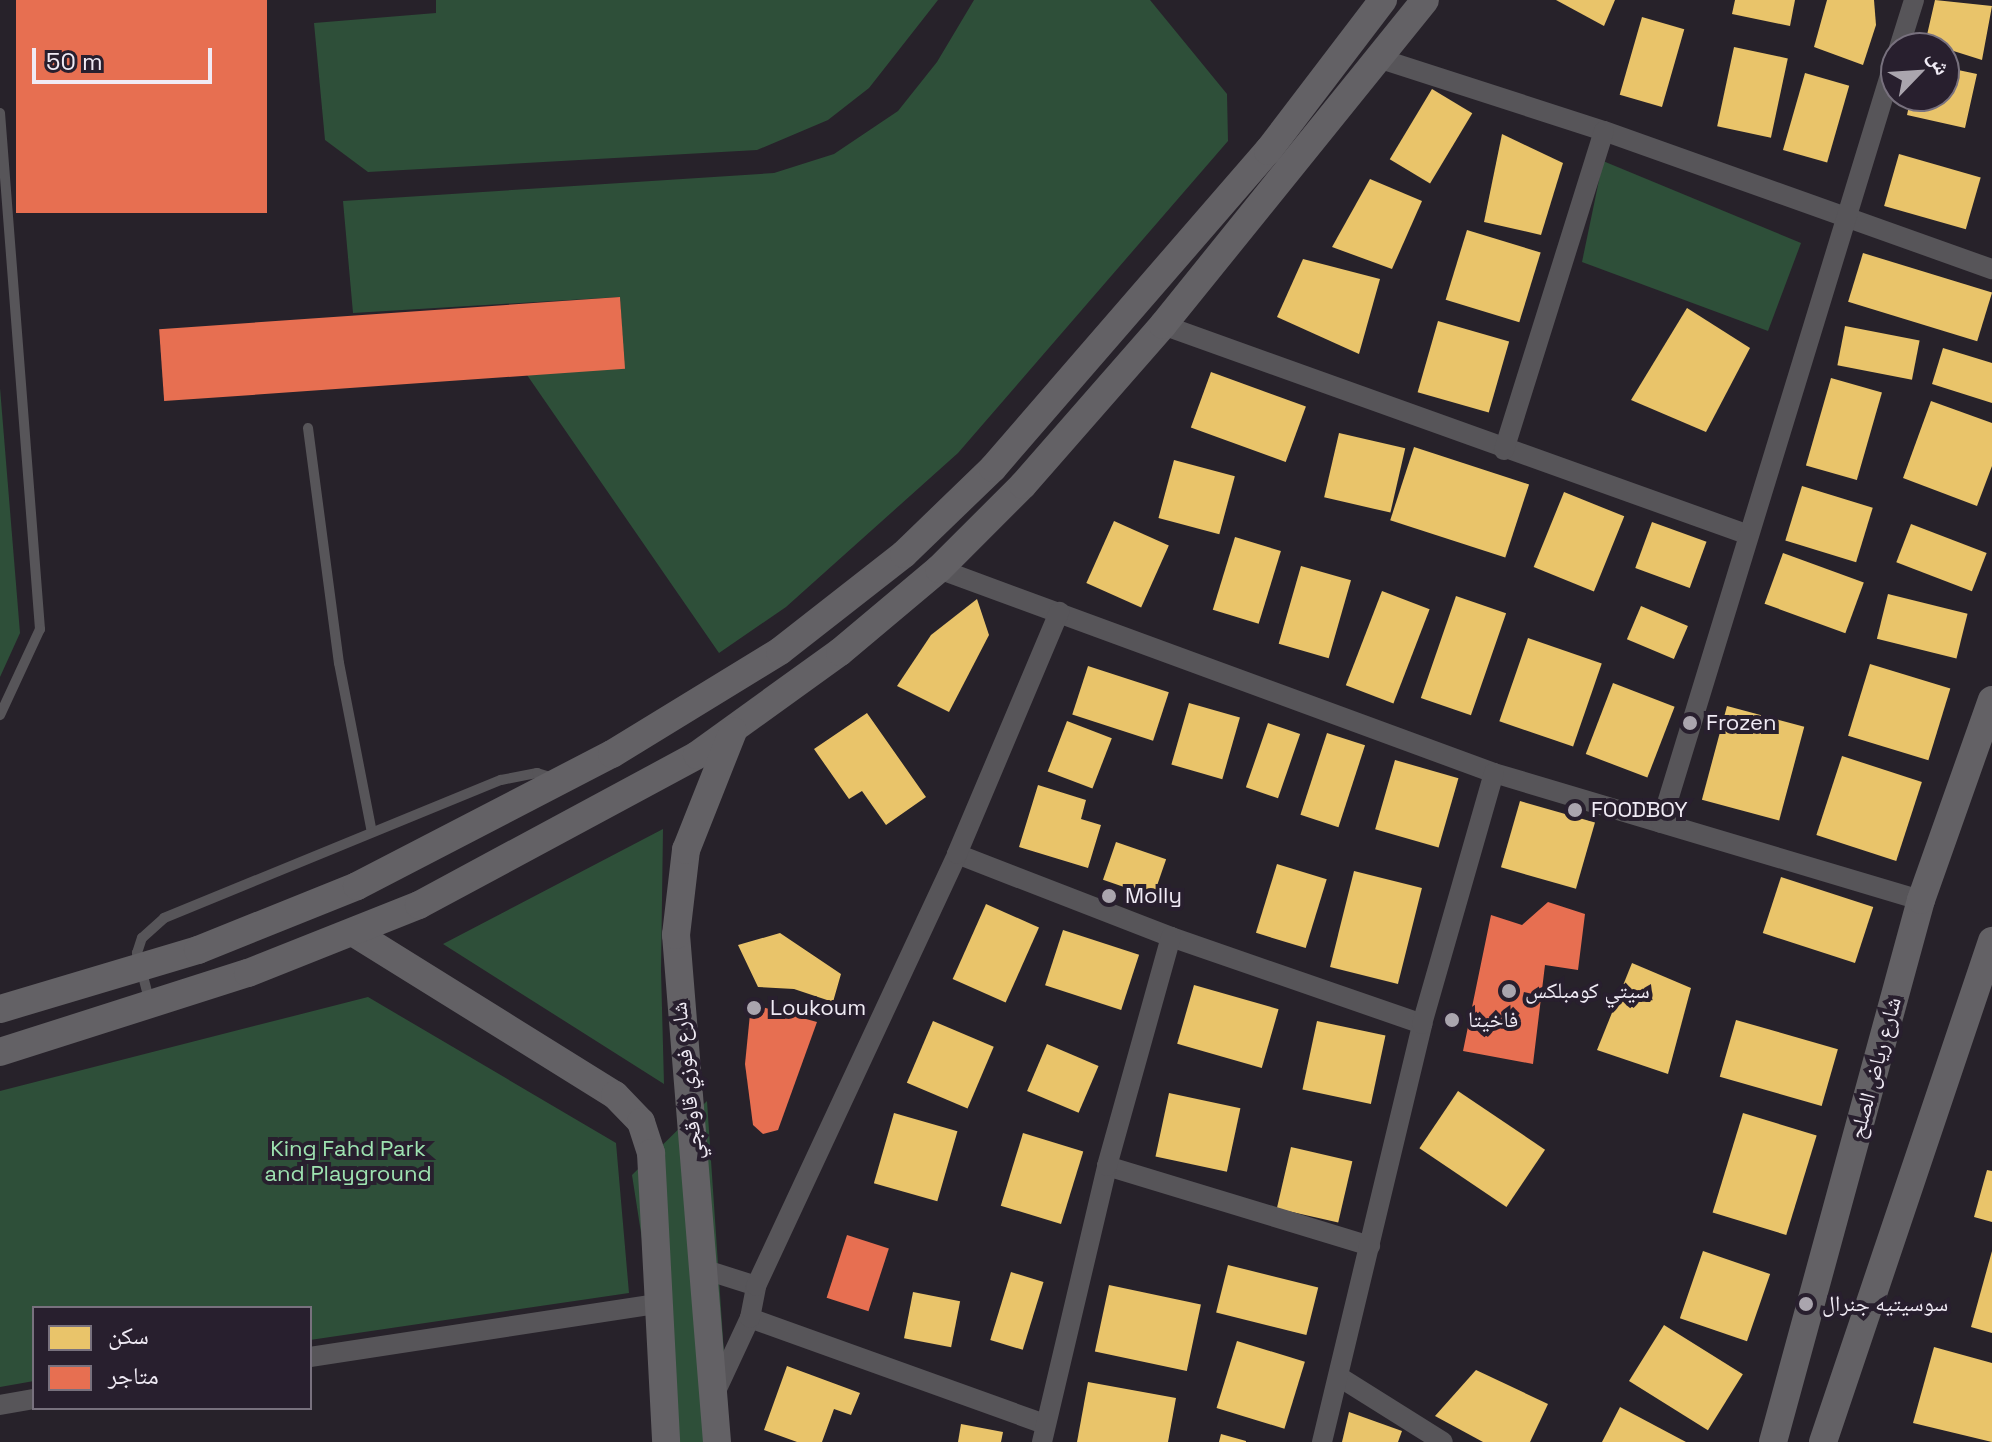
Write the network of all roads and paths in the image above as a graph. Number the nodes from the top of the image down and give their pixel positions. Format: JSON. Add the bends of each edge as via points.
{"nodes":[{"id":1,"x":1383,"y":0,"type":"edge"},
{"id":2,"x":1425,"y":0,"type":"edge"},
{"id":3,"x":1914,"y":0,"type":"edge"},
{"id":4,"x":1904,"y":32,"type":"edge"},
{"id":5,"x":1381,"y":59,"type":"junction"},
{"id":6,"x":1880,"y":107,"type":"edge"},
{"id":7,"x":0,"y":113,"type":"edge"},
{"id":8,"x":1604,"y":131,"type":"junction"},
{"id":9,"x":1845,"y":217,"type":"junction"},
{"id":10,"x":1992,"y":269,"type":"edge"},
{"id":11,"x":1163,"y":325,"type":"junction"},
{"id":12,"x":308,"y":428,"type":"dead end"},
{"id":13,"x":1504,"y":450,"type":"junction"},
{"id":14,"x":1746,"y":534,"type":"junction"},
{"id":15,"x":939,"y":569,"type":"junction"},
{"id":16,"x":1059,"y":612,"type":"junction"},
{"id":17,"x":1992,"y":700,"type":"edge"},
{"id":18,"x":0,"y":715,"type":"edge"},
{"id":19,"x":734,"y":730,"type":"junction"},
{"id":20,"x":1494,"y":773,"type":"junction"},
{"id":21,"x":563,"y":781,"type":"junction"},
{"id":22,"x":1661,"y":823,"type":"junction"},
{"id":23,"x":372,"y":832,"type":"junction"},
{"id":24,"x":957,"y":854,"type":"junction"},
{"id":25,"x":1921,"y":900,"type":"junction"},
{"id":26,"x":356,"y":934,"type":"junction"},
{"id":27,"x":1171,"y":937,"type":"junction"},
{"id":28,"x":1992,"y":941,"type":"edge"},
{"id":29,"x":139,"y":969,"type":"junction"},
{"id":30,"x":151,"y":1006,"type":"junction"},
{"id":31,"x":0,"y":1009,"type":"edge"},
{"id":32,"x":1422,"y":1024,"type":"junction"},
{"id":33,"x":0,"y":1052,"type":"edge"},
{"id":34,"x":692,"y":1131,"type":"junction"},
{"id":35,"x":648,"y":1138,"type":"junction"},
{"id":36,"x":1107,"y":1166,"type":"junction"},
{"id":37,"x":1370,"y":1246,"type":"junction"},
{"id":38,"x":706,"y":1270,"type":"junction"},
{"id":39,"x":756,"y":1286,"type":"junction"},
{"id":40,"x":657,"y":1304,"type":"junction"},
{"id":41,"x":750,"y":1318,"type":"junction"},
{"id":42,"x":312,"y":1357,"type":"edge"},
{"id":43,"x":1341,"y":1378,"type":"junction"},
{"id":44,"x":715,"y":1393,"type":"junction"},
{"id":45,"x":32,"y":1399,"type":"edge"},
{"id":46,"x":0,"y":1405,"type":"edge"},
{"id":47,"x":1043,"y":1433,"type":"edge"},
{"id":48,"x":1779,"y":1441,"type":"edge"},
{"id":49,"x":666,"y":1442,"type":"edge"},
{"id":50,"x":717,"y":1442,"type":"edge"},
{"id":51,"x":1322,"y":1442,"type":"edge"},
{"id":52,"x":1443,"y":1442,"type":"edge"},
{"id":53,"x":1823,"y":1442,"type":"edge"}],
"edges":[{"from":1,"to":21,"type":"street","via":[[1268,151],[1083,367],[993,468],[913,546],[751,672]]},
{"from":2,"to":5,"type":"street"},
{"from":3,"to":4,"type":"street"},
{"from":5,"to":8,"type":"street"},
{"from":5,"to":11,"type":"street"},
{"from":6,"to":9,"type":"street"},
{"from":7,"to":18,"type":"lane","via":[[40,629]]},
{"from":8,"to":9,"type":"street"},
{"from":8,"to":13,"type":"street"},
{"from":9,"to":10,"type":"street"},
{"from":9,"to":14,"type":"street"},
{"from":11,"to":13,"type":"street"},
{"from":11,"to":15,"type":"street","via":[[1023,485]]},
{"from":12,"to":23,"type":"lane","via":[[339,663]]},
{"from":13,"to":14,"type":"street"},
{"from":14,"to":22,"type":"street"},
{"from":15,"to":16,"type":"street"},
{"from":15,"to":19,"type":"street","via":[[840,652]]},
{"from":16,"to":20,"type":"street"},
{"from":16,"to":24,"type":"street"},
{"from":17,"to":25,"type":"street","name":"شارع رياض الصلح"},
{"from":19,"to":26,"type":"street","via":[[563,831]]},
{"from":19,"to":34,"type":"street","name":"شارع فوزي قاوقجي","via":[[695,818],[679,888],[677,984]]},
{"from":20,"to":22,"type":"street"},
{"from":20,"to":32,"type":"street"},
{"from":21,"to":23,"type":"lane","via":[[537,773],[520,775]]},
{"from":21,"to":29,"type":"street","via":[[357,886]]},
{"from":22,"to":25,"type":"street"},
{"from":23,"to":29,"type":"lane","via":[[164,918],[142,938]]},
{"from":24,"to":27,"type":"street"},
{"from":24,"to":39,"type":"street"},
{"from":25,"to":48,"type":"street","name":"شارع رياض الصلح"},
{"from":26,"to":30,"type":"street"},
{"from":26,"to":35,"type":"street","name":"شارع فوزي قاوقجي","via":[[615,1095]]},
{"from":27,"to":32,"type":"street"},
{"from":27,"to":36,"type":"street"},
{"from":28,"to":53,"type":"street"},
{"from":29,"to":30,"type":"lane"},
{"from":29,"to":31,"type":"street"},
{"from":30,"to":33,"type":"street"},
{"from":32,"to":37,"type":"street"},
{"from":34,"to":35,"type":"street","via":[[666,1124]]},
{"from":34,"to":38,"type":"street","name":"شارع فوزي قاوقجي"},
{"from":35,"to":40,"type":"street","name":"شارع فوزي قاوقجي"},
{"from":36,"to":37,"type":"street"},
{"from":36,"to":47,"type":"street"},
{"from":37,"to":43,"type":"street"},
{"from":38,"to":39,"type":"street"},
{"from":38,"to":44,"type":"street","name":"شارع فوزي قاوقجي"},
{"from":39,"to":41,"type":"street"},
{"from":40,"to":42,"type":"street"},
{"from":40,"to":49,"type":"street","name":"شارع فوزي قاوقجي"},
{"from":41,"to":44,"type":"street"},
{"from":41,"to":47,"type":"street"},
{"from":43,"to":51,"type":"street"},
{"from":43,"to":52,"type":"street"},
{"from":44,"to":50,"type":"street","name":"شارع فوزي قاوقجي"},
{"from":45,"to":46,"type":"street"}]}
